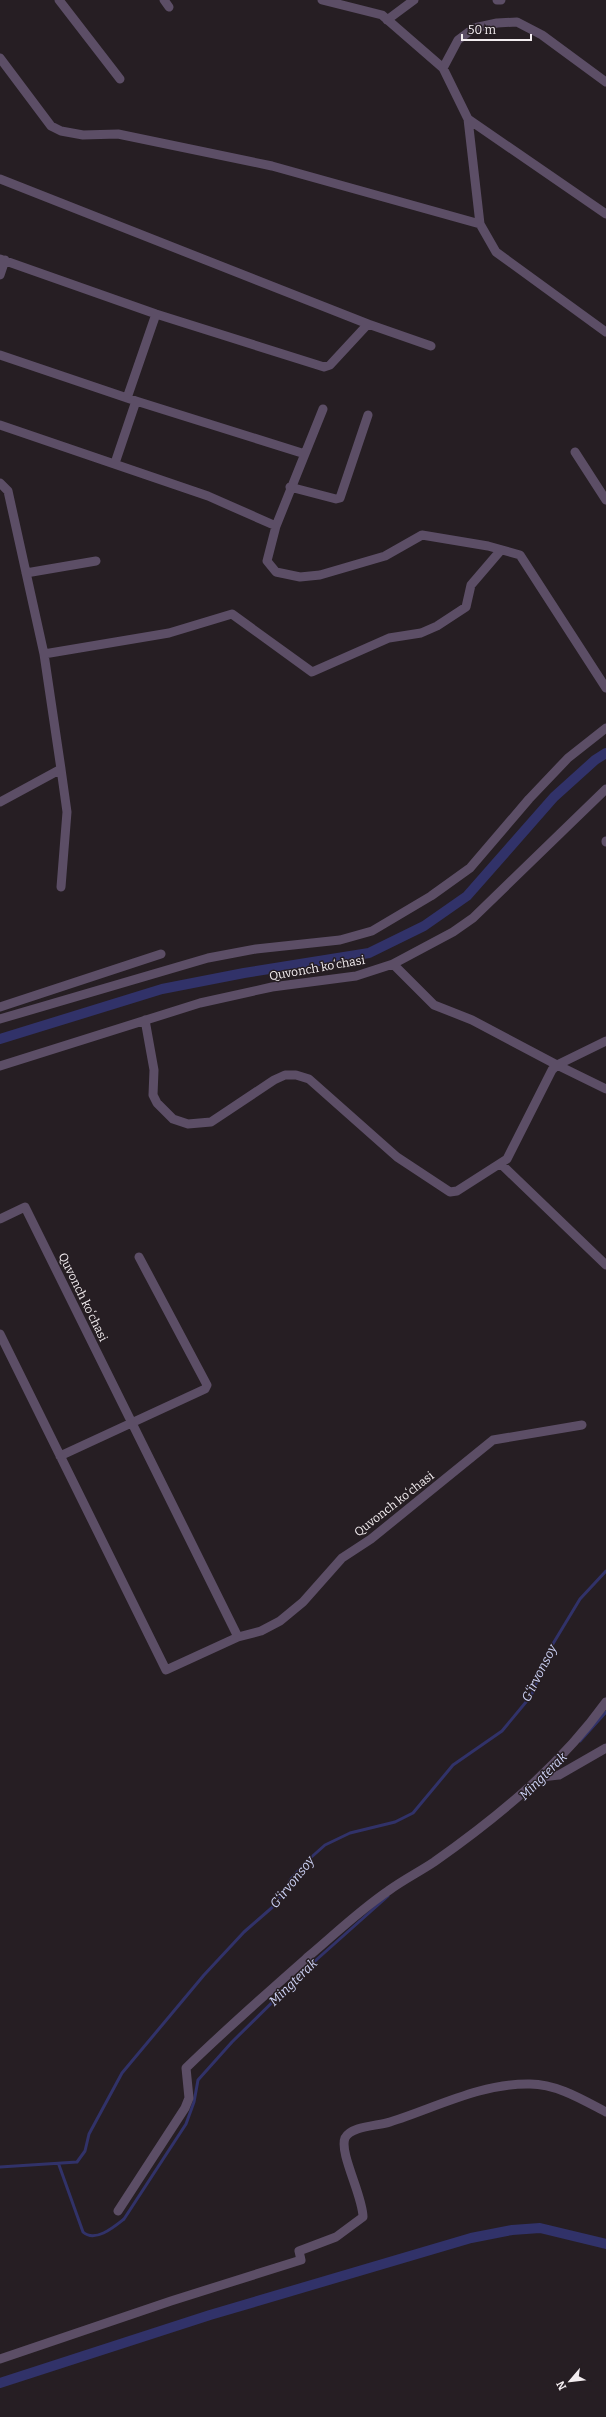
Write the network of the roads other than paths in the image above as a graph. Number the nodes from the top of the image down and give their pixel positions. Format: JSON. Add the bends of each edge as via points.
{"nodes":[{"id":1,"x":59,"y":0,"type":"edge"},
{"id":2,"x":322,"y":0,"type":"edge"},
{"id":3,"x":414,"y":0,"type":"edge"},
{"id":4,"x":498,"y":0,"type":"edge"},
{"id":5,"x":501,"y":0,"type":"edge"},
{"id":6,"x":387,"y":20,"type":"junction"},
{"id":7,"x":0,"y":58,"type":"edge"},
{"id":8,"x":443,"y":68,"type":"junction"},
{"id":9,"x":120,"y":79,"type":"dead end"},
{"id":10,"x":606,"y":82,"type":"edge"},
{"id":11,"x":468,"y":119,"type":"junction"},
{"id":12,"x":0,"y":179,"type":"edge"},
{"id":13,"x":606,"y":214,"type":"edge"},
{"id":14,"x":480,"y":224,"type":"junction"},
{"id":15,"x":2,"y":260,"type":"edge"},
{"id":16,"x":0,"y":275,"type":"edge"},
{"id":17,"x":156,"y":314,"type":"junction"},
{"id":18,"x":368,"y":324,"type":"junction"},
{"id":19,"x":606,"y":332,"type":"edge"},
{"id":20,"x":431,"y":346,"type":"dead end"},
{"id":21,"x":0,"y":355,"type":"edge"},
{"id":22,"x":132,"y":400,"type":"junction"},
{"id":23,"x":323,"y":409,"type":"dead end"},
{"id":24,"x":368,"y":415,"type":"dead end"},
{"id":25,"x":0,"y":425,"type":"edge"},
{"id":26,"x":574,"y":452,"type":"dead end"},
{"id":27,"x":305,"y":454,"type":"junction"},
{"id":28,"x":115,"y":463,"type":"junction"},
{"id":29,"x":0,"y":483,"type":"edge"},
{"id":30,"x":290,"y":487,"type":"junction"},
{"id":31,"x":606,"y":500,"type":"edge"},
{"id":32,"x":276,"y":526,"type":"junction"},
{"id":33,"x":501,"y":550,"type":"junction"},
{"id":34,"x":96,"y":561,"type":"dead end"},
{"id":35,"x":26,"y":573,"type":"junction"},
{"id":36,"x":44,"y":654,"type":"junction"},
{"id":37,"x":606,"y":688,"type":"edge"},
{"id":38,"x":606,"y":728,"type":"edge"},
{"id":39,"x":61,"y":769,"type":"junction"},
{"id":40,"x":606,"y":789,"type":"edge"},
{"id":41,"x":0,"y":802,"type":"edge"},
{"id":42,"x":61,"y":886,"type":"dead end"},
{"id":43,"x":161,"y":954,"type":"dead end"},
{"id":44,"x":393,"y":964,"type":"junction"},
{"id":45,"x":0,"y":1007,"type":"edge"},
{"id":46,"x":0,"y":1019,"type":"edge"},
{"id":47,"x":145,"y":1020,"type":"junction"},
{"id":48,"x":606,"y":1041,"type":"edge"},
{"id":49,"x":557,"y":1064,"type":"junction"},
{"id":50,"x":0,"y":1066,"type":"edge"},
{"id":51,"x":606,"y":1089,"type":"edge"},
{"id":52,"x":502,"y":1165,"type":"junction"},
{"id":53,"x":0,"y":1220,"type":"edge"},
{"id":54,"x":139,"y":1257,"type":"dead end"},
{"id":55,"x":606,"y":1265,"type":"edge"},
{"id":56,"x":0,"y":1334,"type":"edge"},
{"id":57,"x":132,"y":1423,"type":"junction"},
{"id":58,"x":582,"y":1425,"type":"dead end"},
{"id":59,"x":60,"y":1456,"type":"junction"},
{"id":60,"x":238,"y":1637,"type":"junction"},
{"id":61,"x":606,"y":1702,"type":"edge"},
{"id":62,"x":606,"y":1748,"type":"edge"},
{"id":63,"x":541,"y":1777,"type":"junction"},
{"id":64,"x":606,"y":2112,"type":"edge"},
{"id":65,"x":118,"y":2211,"type":"dead end"},
{"id":66,"x":0,"y":2359,"type":"edge"}],
"edges":[{"from":1,"to":9,"type":"street"},
{"from":2,"to":6,"type":"street","via":[[382,15]]},
{"from":3,"to":6,"type":"street"},
{"from":4,"to":5,"type":"street"},
{"from":6,"to":8,"type":"street"},
{"from":7,"to":14,"type":"street","via":[[51,126],[60,131],[83,135],[118,134],[272,166]]},
{"from":8,"to":10,"type":"street","via":[[458,40],[474,28],[517,22],[542,35]]},
{"from":8,"to":11,"type":"street"},
{"from":11,"to":13,"type":"street"},
{"from":11,"to":14,"type":"street"},
{"from":12,"to":18,"type":"street"},
{"from":14,"to":19,"type":"street","via":[[496,252]]},
{"from":15,"to":16,"type":"street"},
{"from":15,"to":17,"type":"street"},
{"from":17,"to":18,"type":"street","via":[[324,367],[330,365]]},
{"from":17,"to":22,"type":"street"},
{"from":18,"to":20,"type":"street"},
{"from":21,"to":22,"type":"street"},
{"from":22,"to":27,"type":"street"},
{"from":22,"to":28,"type":"street"},
{"from":23,"to":27,"type":"street"},
{"from":24,"to":30,"type":"street","via":[[340,498]]},
{"from":25,"to":28,"type":"street"},
{"from":26,"to":31,"type":"street"},
{"from":27,"to":30,"type":"street"},
{"from":28,"to":32,"type":"street","via":[[208,496]]},
{"from":29,"to":35,"type":"street","via":[[8,491]]},
{"from":30,"to":32,"type":"street"},
{"from":32,"to":33,"type":"street","via":[[267,561],[276,572],[300,577],[320,575],[385,556],[422,535]]},
{"from":33,"to":36,"type":"street","via":[[471,585],[466,607],[437,626],[421,633],[388,638],[312,672],[232,614],[169,633]]},
{"from":33,"to":37,"type":"street","via":[[520,555]]},
{"from":34,"to":35,"type":"street"},
{"from":35,"to":36,"type":"street"},
{"from":36,"to":39,"type":"street"},
{"from":38,"to":46,"type":"street","via":[[568,758],[470,868],[432,896],[372,931],[340,940],[256,949],[208,958]]},
{"from":39,"to":41,"type":"street"},
{"from":39,"to":42,"type":"street","via":[[67,812]]},
{"from":40,"to":44,"type":"street","name":"Quvonch koʻchasi","via":[[473,918]]},
{"from":43,"to":45,"type":"street"},
{"from":44,"to":47,"type":"street","name":"Quvonch koʻchasi","via":[[356,976],[272,987],[200,1003]]},
{"from":44,"to":49,"type":"street","via":[[434,1006],[472,1020]]},
{"from":47,"to":50,"type":"street","name":"Quvonch koʻchasi"},
{"from":47,"to":52,"type":"street","via":[[154,1070],[153,1095],[157,1103],[173,1119],[188,1124],[211,1122],[274,1080],[285,1075],[296,1075],[318,1085],[397,1157],[450,1192],[457,1191]]},
{"from":48,"to":49,"type":"street"},
{"from":49,"to":51,"type":"street"},
{"from":49,"to":52,"type":"street","via":[[513,1149]]},
{"from":52,"to":55,"type":"street"},
{"from":53,"to":57,"type":"street","name":"Quvonch koʻchasi","via":[[25,1207]]},
{"from":54,"to":57,"type":"street","via":[[207,1385],[205,1389]]},
{"from":56,"to":59,"type":"street","name":"Quvonch koʻchasi"},
{"from":57,"to":59,"type":"street"},
{"from":57,"to":60,"type":"street","name":"Quvonch koʻchasi"},
{"from":58,"to":60,"type":"street","name":"Quvonch koʻchasi","via":[[493,1440],[371,1539],[342,1558],[303,1602],[280,1622],[261,1631]]},
{"from":59,"to":60,"type":"street","name":"Quvonch koʻchasi","via":[[166,1670]]},
{"from":61,"to":63,"type":"street","via":[[571,1748]]},
{"from":62,"to":63,"type":"street","via":[[559,1775]]},
{"from":63,"to":65,"type":"street","via":[[434,1862],[387,1891],[345,1924],[234,2021],[186,2068],[189,2098],[185,2108]]},
{"from":64,"to":66,"type":"street","via":[[546,2086],[511,2084],[480,2091],[390,2123],[355,2131],[344,2140],[344,2150],[363,2206],[363,2217],[336,2236],[299,2251],[301,2260]]}]}
